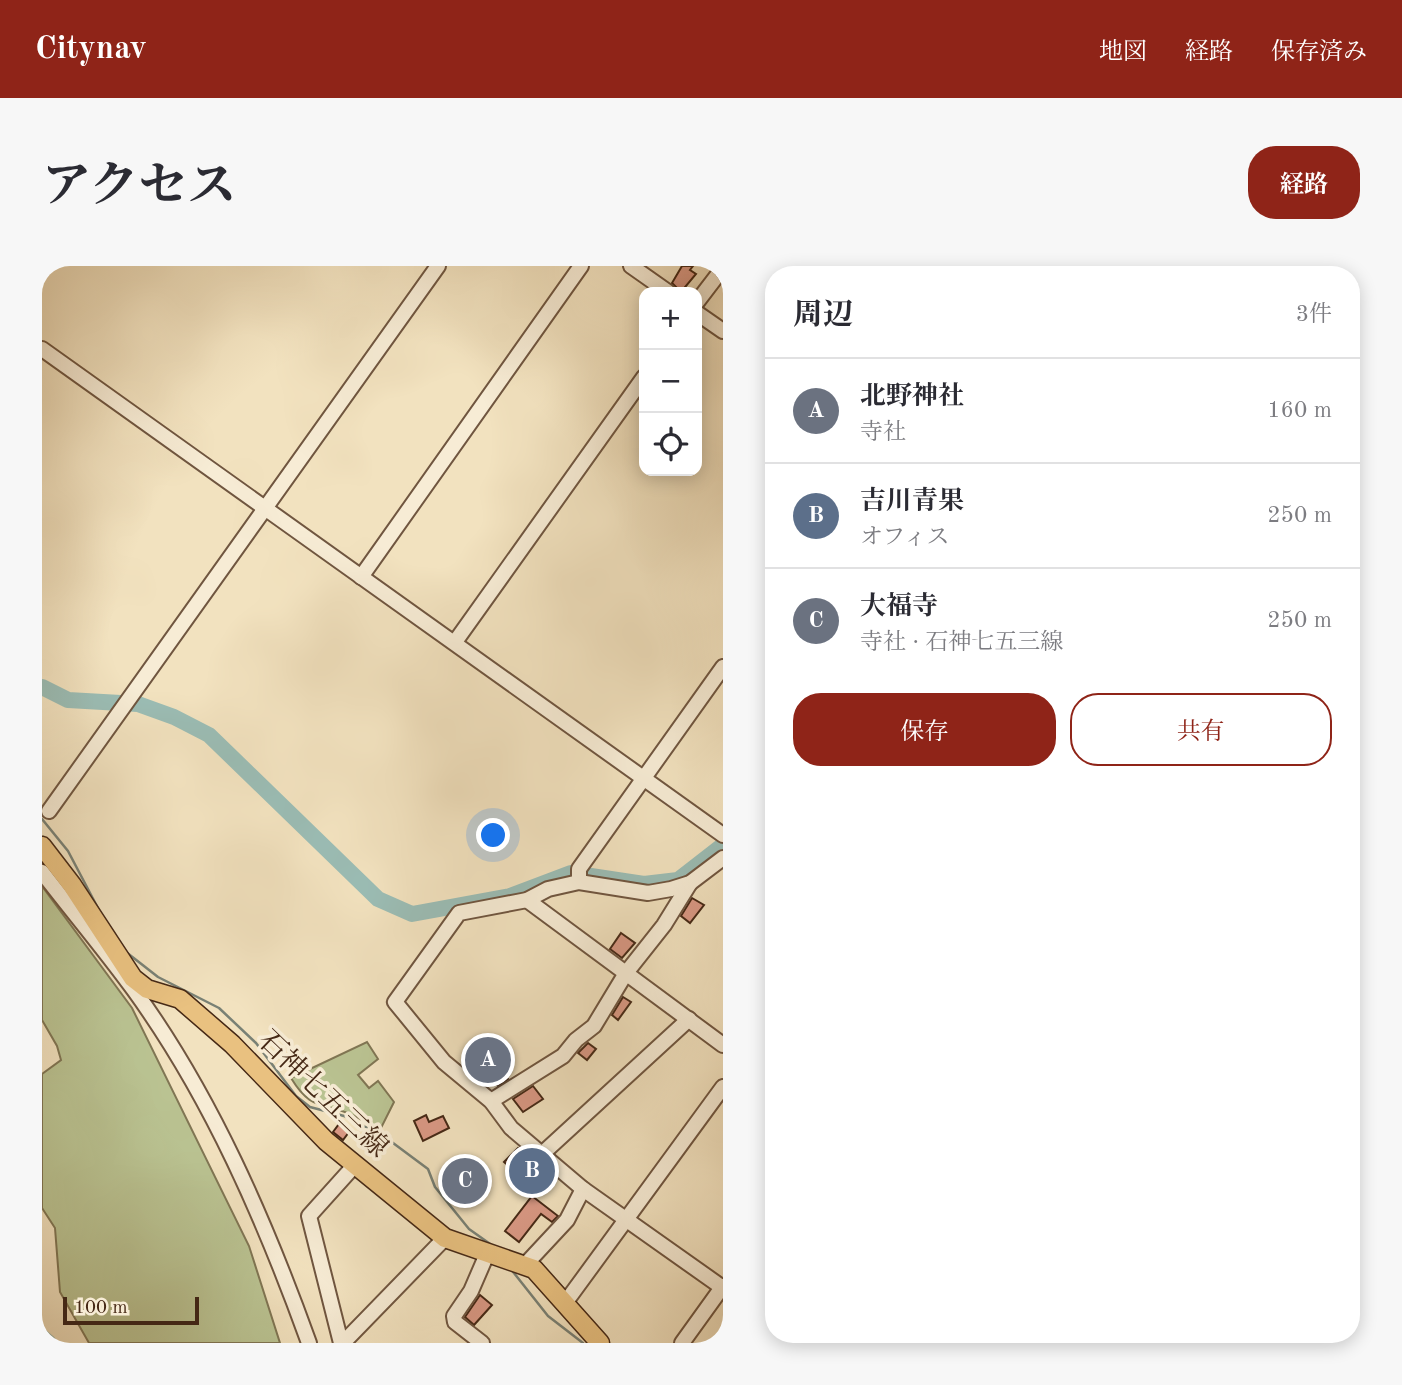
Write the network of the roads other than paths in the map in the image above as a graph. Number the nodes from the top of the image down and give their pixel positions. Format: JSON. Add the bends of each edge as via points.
{"nodes":[{"id":1,"x":438,"y":266,"type":"edge"},
{"id":2,"x":581,"y":266,"type":"edge"},
{"id":3,"x":631,"y":266,"type":"edge"},
{"id":4,"x":723,"y":268,"type":"edge"},
{"id":5,"x":661,"y":287,"type":"edge"},
{"id":6,"x":702,"y":295,"type":"edge"},
{"id":7,"x":702,"y":316,"type":"edge"},
{"id":8,"x":723,"y":331,"type":"edge"},
{"id":9,"x":42,"y":349,"type":"edge"},
{"id":10,"x":639,"y":384,"type":"edge"},
{"id":11,"x":264,"y":508,"type":"junction"},
{"id":12,"x":361,"y":577,"type":"junction"},
{"id":13,"x":455,"y":642,"type":"junction"},
{"id":14,"x":723,"y":667,"type":"edge"},
{"id":15,"x":643,"y":779,"type":"junction"},
{"id":16,"x":50,"y":811,"type":"dead end"},
{"id":17,"x":722,"y":833,"type":"edge"},
{"id":18,"x":42,"y":846,"type":"edge"},
{"id":19,"x":723,"y":858,"type":"edge"},
{"id":20,"x":42,"y":872,"type":"edge"},
{"id":21,"x":579,"y":877,"type":"junction"},
{"id":22,"x":690,"y":883,"type":"junction"},
{"id":23,"x":527,"y":900,"type":"junction"},
{"id":24,"x":626,"y":973,"type":"junction"},
{"id":25,"x":689,"y":1019,"type":"junction"},
{"id":26,"x":723,"y":1045,"type":"edge"},
{"id":27,"x":723,"y":1087,"type":"edge"},
{"id":28,"x":492,"y":1101,"type":"junction"},
{"id":29,"x":542,"y":1154,"type":"junction"},
{"id":30,"x":354,"y":1166,"type":"junction"},
{"id":31,"x":583,"y":1189,"type":"junction"},
{"id":32,"x":626,"y":1220,"type":"junction"},
{"id":33,"x":444,"y":1238,"type":"junction"},
{"id":34,"x":487,"y":1254,"type":"junction"},
{"id":35,"x":526,"y":1264,"type":"junction"},
{"id":36,"x":723,"y":1287,"type":"edge"},
{"id":37,"x":565,"y":1303,"type":"junction"},
{"id":38,"x":309,"y":1343,"type":"edge"},
{"id":39,"x":342,"y":1343,"type":"edge"},
{"id":40,"x":482,"y":1343,"type":"edge"},
{"id":41,"x":600,"y":1343,"type":"edge"},
{"id":42,"x":682,"y":1343,"type":"edge"}],
"edges":[{"from":1,"to":11,"type":"street"},
{"from":2,"to":12,"type":"street"},
{"from":3,"to":5,"type":"street"},
{"from":4,"to":6,"type":"street"},
{"from":7,"to":8,"type":"street"},
{"from":9,"to":11,"type":"street"},
{"from":10,"to":13,"type":"street"},
{"from":11,"to":12,"type":"street"},
{"from":11,"to":16,"type":"street"},
{"from":12,"to":13,"type":"street"},
{"from":13,"to":15,"type":"street"},
{"from":14,"to":15,"type":"street"},
{"from":15,"to":17,"type":"street"},
{"from":15,"to":21,"type":"street"},
{"from":18,"to":30,"type":"main road","name":"石神七五三線","via":[[132,978],[190,1007]]},
{"from":19,"to":22,"type":"street"},
{"from":20,"to":38,"type":"street","via":[[134,990],[199,1096],[270,1242]]},
{"from":21,"to":22,"type":"street","via":[[648,893]]},
{"from":21,"to":23,"type":"street"},
{"from":22,"to":24,"type":"street"},
{"from":23,"to":24,"type":"street"},
{"from":23,"to":28,"type":"street","via":[[459,913],[395,1002],[444,1062]]},
{"from":24,"to":25,"type":"street"},
{"from":24,"to":28,"type":"street","via":[[594,1026],[563,1056]]},
{"from":25,"to":26,"type":"street"},
{"from":25,"to":29,"type":"street"},
{"from":27,"to":32,"type":"street"},
{"from":28,"to":29,"type":"street","via":[[511,1128]]},
{"from":29,"to":31,"type":"street"},
{"from":30,"to":33,"type":"main road","name":"石神七五三線"},
{"from":30,"to":39,"type":"street","via":[[309,1216]]},
{"from":31,"to":32,"type":"street"},
{"from":31,"to":35,"type":"street","via":[[567,1220]]},
{"from":32,"to":36,"type":"street"},
{"from":32,"to":37,"type":"street"},
{"from":33,"to":34,"type":"main road","name":"石神七五三線"},
{"from":33,"to":39,"type":"street"},
{"from":34,"to":35,"type":"main road","name":"石神七五三線"},
{"from":34,"to":40,"type":"street","via":[[454,1316],[455,1322]]},
{"from":35,"to":37,"type":"main road"},
{"from":36,"to":42,"type":"street"},
{"from":37,"to":41,"type":"main road"}]}
